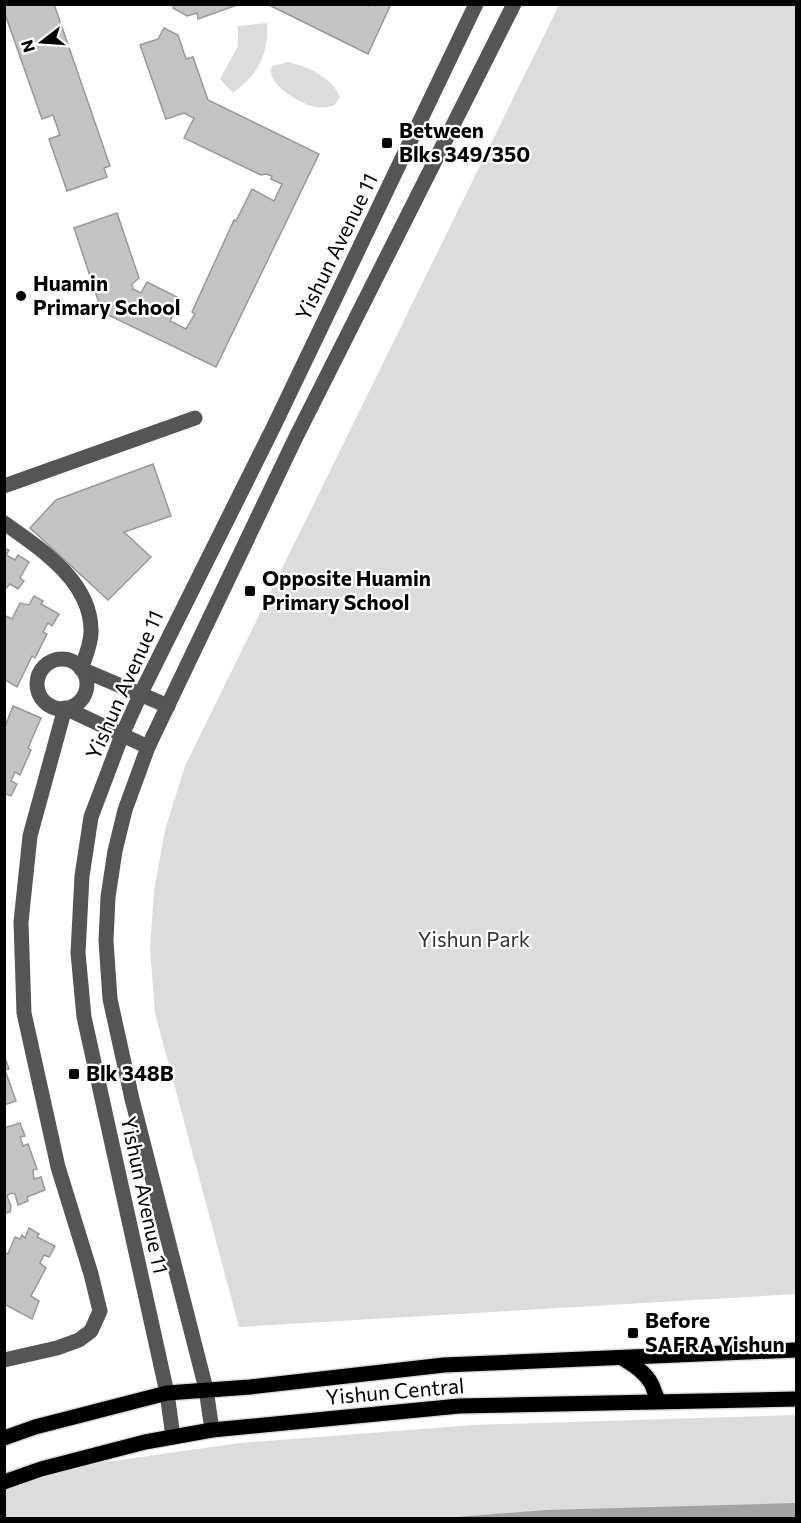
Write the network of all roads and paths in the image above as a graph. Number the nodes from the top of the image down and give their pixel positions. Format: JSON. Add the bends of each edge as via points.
{"nodes":[{"id":1,"x":476,"y":4,"type":"edge"},
{"id":2,"x":514,"y":4,"type":"edge"},
{"id":3,"x":195,"y":418,"type":"dead end"},
{"id":4,"x":4,"y":486,"type":"edge"},
{"id":5,"x":4,"y":523,"type":"edge"},
{"id":6,"x":81,"y":669,"type":"junction"},
{"id":7,"x":141,"y":693,"type":"junction"},
{"id":8,"x":168,"y":706,"type":"junction"},
{"id":9,"x":65,"y":708,"type":"junction"},
{"id":10,"x":122,"y":735,"type":"junction"},
{"id":11,"x":148,"y":747,"type":"junction"},
{"id":12,"x":796,"y":1350,"type":"edge"},
{"id":13,"x":621,"y":1358,"type":"junction"},
{"id":14,"x":4,"y":1360,"type":"edge"},
{"id":15,"x":206,"y":1389,"type":"junction"},
{"id":16,"x":167,"y":1393,"type":"junction"},
{"id":17,"x":796,"y":1399,"type":"edge"},
{"id":18,"x":660,"y":1401,"type":"junction"},
{"id":19,"x":212,"y":1430,"type":"junction"},
{"id":20,"x":173,"y":1437,"type":"junction"},
{"id":21,"x":4,"y":1438,"type":"edge"},
{"id":22,"x":4,"y":1482,"type":"edge"}],
"edges":[{"from":1,"to":7,"type":"street","name":"Yishun Avenue 11"},
{"from":2,"to":8,"type":"street","name":"Yishun Avenue 11","via":[[294,439]]},
{"from":3,"to":4,"type":"street"},
{"from":5,"to":6,"type":"street","via":[[41,549],[68,575],[85,599],[92,633]]},
{"from":6,"to":7,"type":"street"},
{"from":6,"to":9,"type":"street","via":[[87,683],[83,697]]},
{"from":6,"to":9,"type":"street","via":[[59,659],[39,674],[37,683],[42,699],[49,705]]},
{"from":7,"to":8,"type":"street"},
{"from":7,"to":10,"type":"street","name":"Yishun Avenue 11"},
{"from":8,"to":11,"type":"street","name":"Yishun Avenue 11"},
{"from":9,"to":10,"type":"street"},
{"from":9,"to":14,"type":"street","via":[[30,836],[21,922],[24,1013],[58,1167],[100,1311],[91,1331],[79,1340]]},
{"from":10,"to":11,"type":"street"},
{"from":10,"to":16,"type":"street","name":"Yishun Avenue 11","via":[[92,817],[82,876],[78,953],[84,1017]]},
{"from":11,"to":15,"type":"street","name":"Yishun Avenue 11","via":[[125,810],[108,897],[110,999]]},
{"from":12,"to":13,"type":"main road","name":"Yishun Central"},
{"from":13,"to":15,"type":"main road","name":"Yishun Central","via":[[444,1365]]},
{"from":13,"to":18,"type":"main road","via":[[640,1369]]},
{"from":15,"to":16,"type":"main road","name":"Yishun Central"},
{"from":15,"to":19,"type":"street","name":"Yishun Avenue 11"},
{"from":16,"to":20,"type":"street","name":"Yishun Avenue 11"},
{"from":16,"to":21,"type":"main road","name":"Yishun Central"},
{"from":17,"to":18,"type":"main road","name":"Yishun Central"},
{"from":18,"to":19,"type":"main road","name":"Yishun Central","via":[[459,1406]]},
{"from":19,"to":20,"type":"main road","name":"Yishun Central"},
{"from":20,"to":22,"type":"main road","name":"Yishun Central","via":[[41,1469]]}]}
